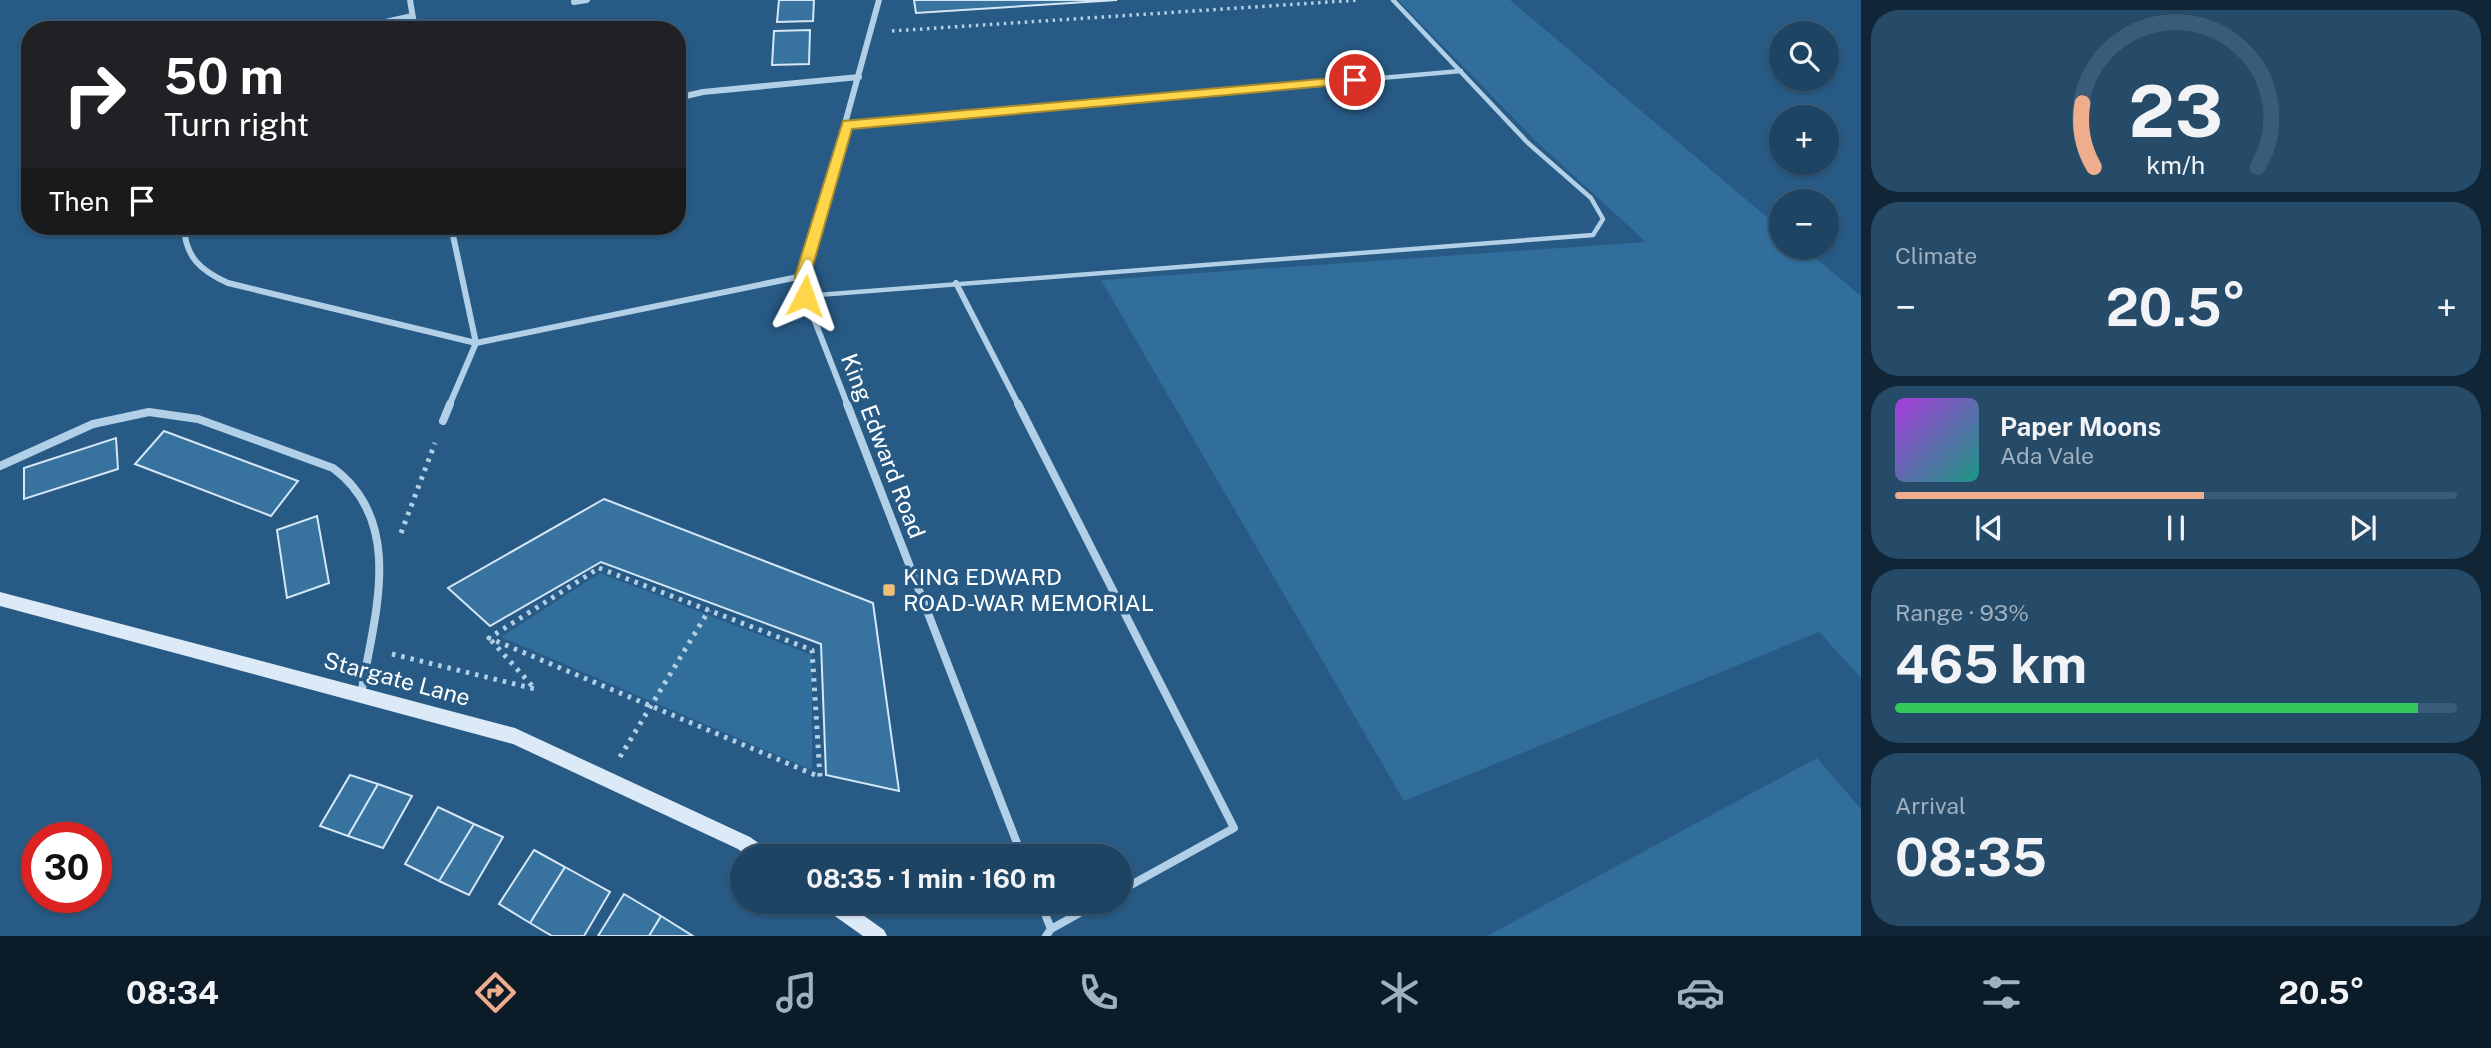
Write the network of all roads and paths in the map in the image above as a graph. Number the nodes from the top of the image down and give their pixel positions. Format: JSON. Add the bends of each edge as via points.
{"nodes":[{"id":1,"x":410,"y":0,"type":"edge"},
{"id":2,"x":587,"y":0,"type":"edge"},
{"id":3,"x":879,"y":0,"type":"edge"},
{"id":4,"x":1359,"y":0,"type":"edge"},
{"id":5,"x":1394,"y":0,"type":"edge"},
{"id":6,"x":574,"y":2,"type":"dead end"},
{"id":7,"x":412,"y":16,"type":"junction"},
{"id":8,"x":390,"y":21,"type":"edge"},
{"id":9,"x":413,"y":21,"type":"edge"},
{"id":10,"x":872,"y":32,"type":"junction"},
{"id":11,"x":1461,"y":71,"type":"junction"},
{"id":12,"x":859,"y":77,"type":"junction"},
{"id":13,"x":686,"y":96,"type":"edge"},
{"id":14,"x":847,"y":125,"type":"junction"},
{"id":15,"x":184,"y":235,"type":"edge"},
{"id":16,"x":453,"y":235,"type":"edge"},
{"id":17,"x":803,"y":276,"type":"junction"},
{"id":18,"x":956,"y":283,"type":"junction"},
{"id":19,"x":805,"y":296,"type":"junction"},
{"id":20,"x":476,"y":343,"type":"junction"},
{"id":21,"x":443,"y":421,"type":"joint"},
{"id":22,"x":0,"y":466,"type":"edge"},
{"id":23,"x":382,"y":583,"type":"junction"},
{"id":24,"x":0,"y":598,"type":"edge"},
{"id":25,"x":709,"y":610,"type":"junction"},
{"id":26,"x":489,"y":638,"type":"junction"},
{"id":27,"x":367,"y":648,"type":"junction"},
{"id":28,"x":360,"y":695,"type":"junction"},
{"id":29,"x":649,"y":706,"type":"junction"},
{"id":30,"x":608,"y":779,"type":"junction"},
{"id":31,"x":745,"y":844,"type":"edge"},
{"id":32,"x":1017,"y":844,"type":"edge"},
{"id":33,"x":1132,"y":884,"type":"edge"},
{"id":34,"x":847,"y":914,"type":"edge"},
{"id":35,"x":1043,"y":914,"type":"edge"},
{"id":36,"x":1079,"y":914,"type":"edge"},
{"id":37,"x":1048,"y":932,"type":"edge"},
{"id":38,"x":878,"y":936,"type":"edge"}],
"edges":[{"from":1,"to":7,"type":"street"},
{"from":2,"to":6,"type":"street"},
{"from":3,"to":10,"type":"street","name":"King Edward Road"},
{"from":4,"to":10,"type":"path"},
{"from":5,"to":11,"type":"lane"},
{"from":7,"to":8,"type":"street"},
{"from":7,"to":9,"type":"street"},
{"from":10,"to":12,"type":"street","name":"King Edward Road"},
{"from":11,"to":14,"type":"lane"},
{"from":11,"to":18,"type":"lane","via":[[1528,144],[1591,198],[1602,219],[1593,235]]},
{"from":12,"to":13,"type":"street"},
{"from":12,"to":14,"type":"street","name":"King Edward Road"},
{"from":14,"to":17,"type":"street","name":"King Edward Road"},
{"from":15,"to":20,"type":"street","via":[[191,259],[204,273],[228,284]]},
{"from":16,"to":20,"type":"street"},
{"from":17,"to":19,"type":"street","name":"King Edward Road"},
{"from":17,"to":20,"type":"street"},
{"from":18,"to":19,"type":"lane"},
{"from":18,"to":33,"type":"street","via":[[1234,828]]},
{"from":19,"to":32,"type":"street","name":"King Edward Road"},
{"from":20,"to":21,"type":"street"},
{"from":21,"to":23,"type":"path"},
{"from":22,"to":23,"type":"street","via":[[122,416],[149,412],[184,416],[328,465],[350,483],[367,507],[378,542]]},
{"from":23,"to":27,"type":"street"},
{"from":24,"to":28,"type":"street","name":"Stargate Lane"},
{"from":25,"to":26,"type":"path","via":[[599,568]]},
{"from":25,"to":29,"type":"path"},
{"from":25,"to":29,"type":"path","via":[[813,650],[820,777]]},
{"from":26,"to":27,"type":"path","via":[[535,689]]},
{"from":26,"to":29,"type":"path"},
{"from":27,"to":28,"type":"street"},
{"from":28,"to":30,"type":"street","name":"Stargate Lane","via":[[515,736]]},
{"from":29,"to":30,"type":"path"},
{"from":30,"to":31,"type":"street","name":"Stargate Lane"},
{"from":34,"to":38,"type":"street"},
{"from":35,"to":37,"type":"street"},
{"from":36,"to":37,"type":"street"}]}
